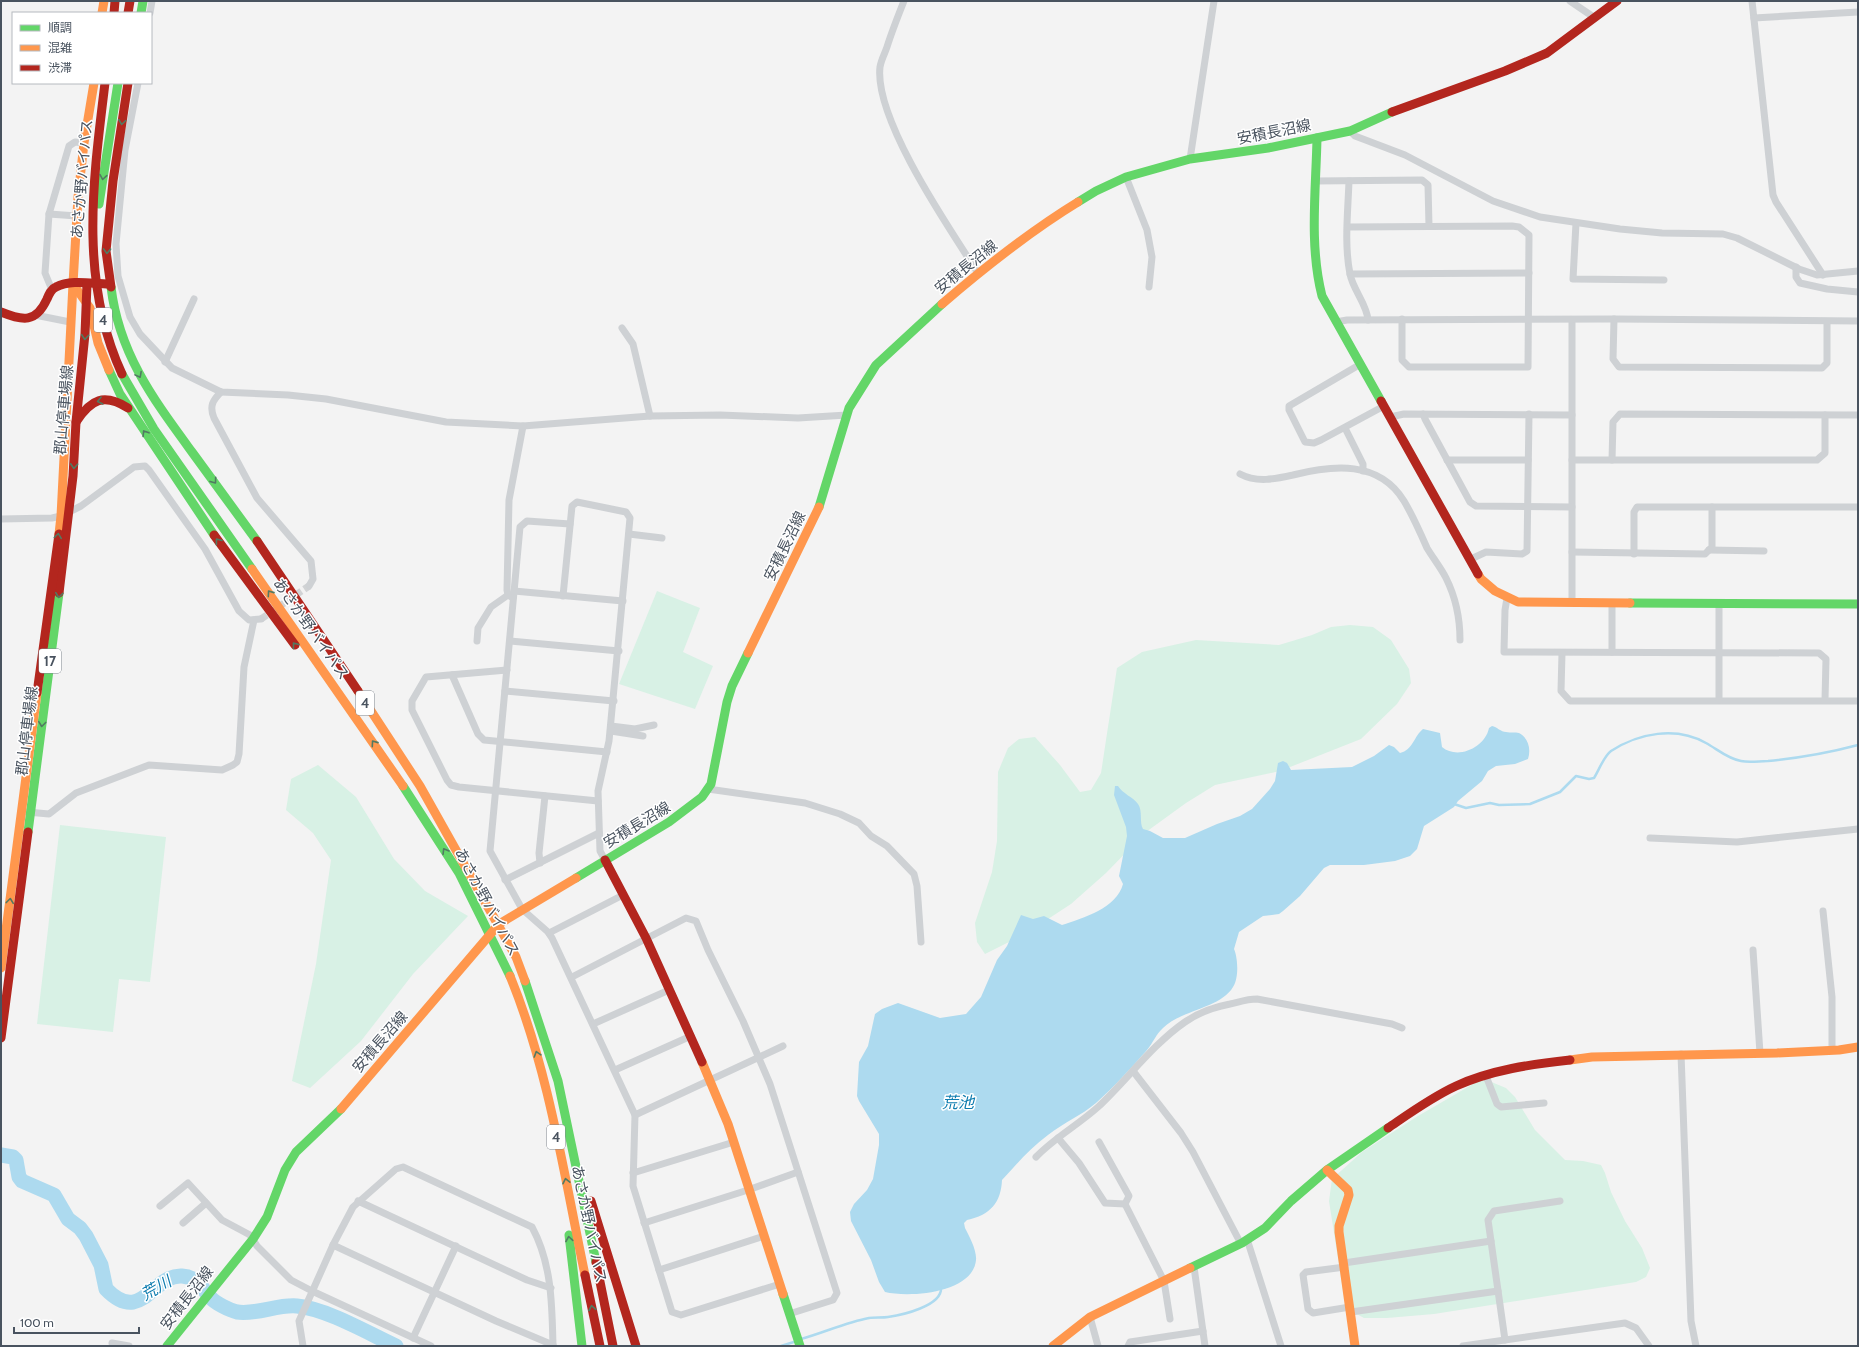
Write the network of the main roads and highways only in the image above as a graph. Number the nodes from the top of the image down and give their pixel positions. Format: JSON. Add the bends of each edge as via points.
{"nodes":[{"id":1,"x":104,"y":1,"type":"edge"},
{"id":2,"x":115,"y":1,"type":"edge"},
{"id":3,"x":130,"y":1,"type":"edge"},
{"id":4,"x":143,"y":1,"type":"edge"},
{"id":5,"x":1616,"y":1,"type":"edge"},
{"id":6,"x":102,"y":12,"type":"edge"},
{"id":7,"x":114,"y":12,"type":"edge"},
{"id":8,"x":128,"y":12,"type":"edge"},
{"id":9,"x":141,"y":12,"type":"edge"},
{"id":10,"x":94,"y":84,"type":"edge"},
{"id":11,"x":105,"y":84,"type":"edge"},
{"id":12,"x":118,"y":84,"type":"edge"},
{"id":13,"x":128,"y":84,"type":"edge"},
{"id":14,"x":1317,"y":138,"type":"junction"},
{"id":15,"x":73,"y":284,"type":"junction"},
{"id":16,"x":87,"y":284,"type":"junction"},
{"id":17,"x":109,"y":284,"type":"junction"},
{"id":18,"x":86,"y":301,"type":"junction"},
{"id":19,"x":1,"y":312,"type":"edge"},
{"id":20,"x":131,"y":411,"type":"junction"},
{"id":21,"x":76,"y":422,"type":"junction"},
{"id":22,"x":65,"y":514,"type":"junction"},
{"id":23,"x":1858,"y":604,"type":"edge"},
{"id":24,"x":340,"y":695,"type":"junction"},
{"id":25,"x":26,"y":812,"type":"junction"},
{"id":26,"x":604,"y":860,"type":"junction"},
{"id":27,"x":499,"y":924,"type":"junction"},
{"id":28,"x":490,"y":935,"type":"junction"},
{"id":29,"x":1,"y":968,"type":"edge"},
{"id":30,"x":1,"y":1038,"type":"edge"},
{"id":31,"x":1858,"y":1047,"type":"edge"},
{"id":32,"x":553,"y":1122,"type":"junction"},
{"id":33,"x":569,"y":1133,"type":"junction"},
{"id":34,"x":1327,"y":1170,"type":"junction"},
{"id":35,"x":167,"y":1346,"type":"edge"},
{"id":36,"x":582,"y":1346,"type":"edge"},
{"id":37,"x":600,"y":1346,"type":"edge"},
{"id":38,"x":613,"y":1346,"type":"edge"},
{"id":39,"x":636,"y":1346,"type":"edge"},
{"id":40,"x":800,"y":1346,"type":"edge"},
{"id":41,"x":1053,"y":1346,"type":"edge"},
{"id":42,"x":1356,"y":1346,"type":"edge"}],
"edges":[{"from":1,"to":6,"type":"main road"},
{"from":2,"to":7,"type":"main road"},
{"from":3,"to":8,"type":"main road"},
{"from":4,"to":9,"type":"main road"},
{"from":5,"to":14,"type":"main road","name":"安積長沼線","via":[[1547,53],[1530,61],[1398,109],[1350,131]]},
{"from":10,"to":15,"type":"main road","name":"郡山停車場線","via":[[76,216]]},
{"from":24,"to":11,"type":"main road","name":"あさか野バイパス","number":"4","one_way":true,"via":[[182,470],[129,388],[110,345],[95,287],[90,235],[91,201]]},
{"from":12,"to":16,"type":"main road","name":"郡山停車場線","one_way":true},
{"from":13,"to":17,"type":"main road","name":"あさか野バイパス","number":"4","one_way":true,"via":[[106,251]]},
{"from":14,"to":23,"type":"main road","via":[[1315,248],[1322,296],[1481,579],[1492,590],[1524,603]]},
{"from":14,"to":26,"type":"main road","name":"安積長沼線","via":[[1190,159],[1126,177],[1096,191],[1045,222],[978,273],[876,365],[847,415],[819,508],[732,686],[726,702],[714,772],[708,789],[683,814]]},
{"from":15,"to":16,"type":"main road"},
{"from":15,"to":18,"type":"main road"},
{"from":15,"to":19,"type":"main road","via":[[57,286],[48,294],[43,309],[25,319]]},
{"from":15,"to":22,"type":"main road","name":"郡山停車場線","number":"17"},
{"from":16,"to":17,"type":"main road"},
{"from":16,"to":18,"type":"main road","name":"郡山停車場線","number":"17"},
{"from":17,"to":27,"type":"main road","name":"あさか野バイパス","number":"4","one_way":true,"via":[[121,334],[152,397],[300,604],[420,786]]},
{"from":18,"to":20,"type":"main road","via":[[110,376]]},
{"from":18,"to":21,"type":"main road","name":"郡山停車場線","number":"17","one_way":true},
{"from":20,"to":21,"type":"main road","one_way":true,"via":[[115,400],[98,400],[83,411]]},
{"from":24,"to":20,"type":"main road","one_way":true,"via":[[322,680],[254,591]]},
{"from":21,"to":22,"type":"main road","name":"郡山停車場線","number":"17","one_way":true,"via":[[73,476]]},
{"from":22,"to":25,"type":"main road","name":"郡山停車場線","number":"17"},
{"from":28,"to":24,"type":"main road","name":"あさか野バイパス","number":"4","one_way":true,"via":[[459,873]]},
{"from":29,"to":25,"type":"main road","name":"郡山停車場線","number":"17","one_way":true},
{"from":25,"to":30,"type":"main road","name":"郡山停車場線","number":"17"},
{"from":26,"to":27,"type":"main road","name":"安積長沼線"},
{"from":26,"to":40,"type":"main road","via":[[646,938],[711,1080],[734,1142]]},
{"from":27,"to":28,"type":"main road","name":"安積長沼線"},
{"from":27,"to":33,"type":"main road","name":"あさか野バイパス","number":"4","via":[[516,957],[538,1017],[558,1081]]},
{"from":32,"to":28,"type":"main road","name":"あさか野バイパス","number":"4","one_way":true,"via":[[525,1015]]},
{"from":28,"to":35,"type":"main road","name":"安積長沼線","via":[[344,1106],[296,1152],[285,1170],[268,1217]]},
{"from":31,"to":34,"type":"main road","via":[[1760,1053],[1560,1059],[1486,1076],[1457,1086],[1425,1103]]},
{"from":36,"to":32,"type":"main road","one_way":true,"via":[[570,1245],[554,1160]]},
{"from":37,"to":32,"type":"main road","name":"あさか野バイパス","number":"4","one_way":true},
{"from":33,"to":38,"type":"main road","name":"あさか野バイパス","number":"4"},
{"from":33,"to":39,"type":"main road","via":[[578,1153]]},
{"from":34,"to":41,"type":"main road","via":[[1265,1228],[1244,1242],[1090,1317]]},
{"from":34,"to":42,"type":"main road","via":[[1349,1194],[1339,1226]]}]}
